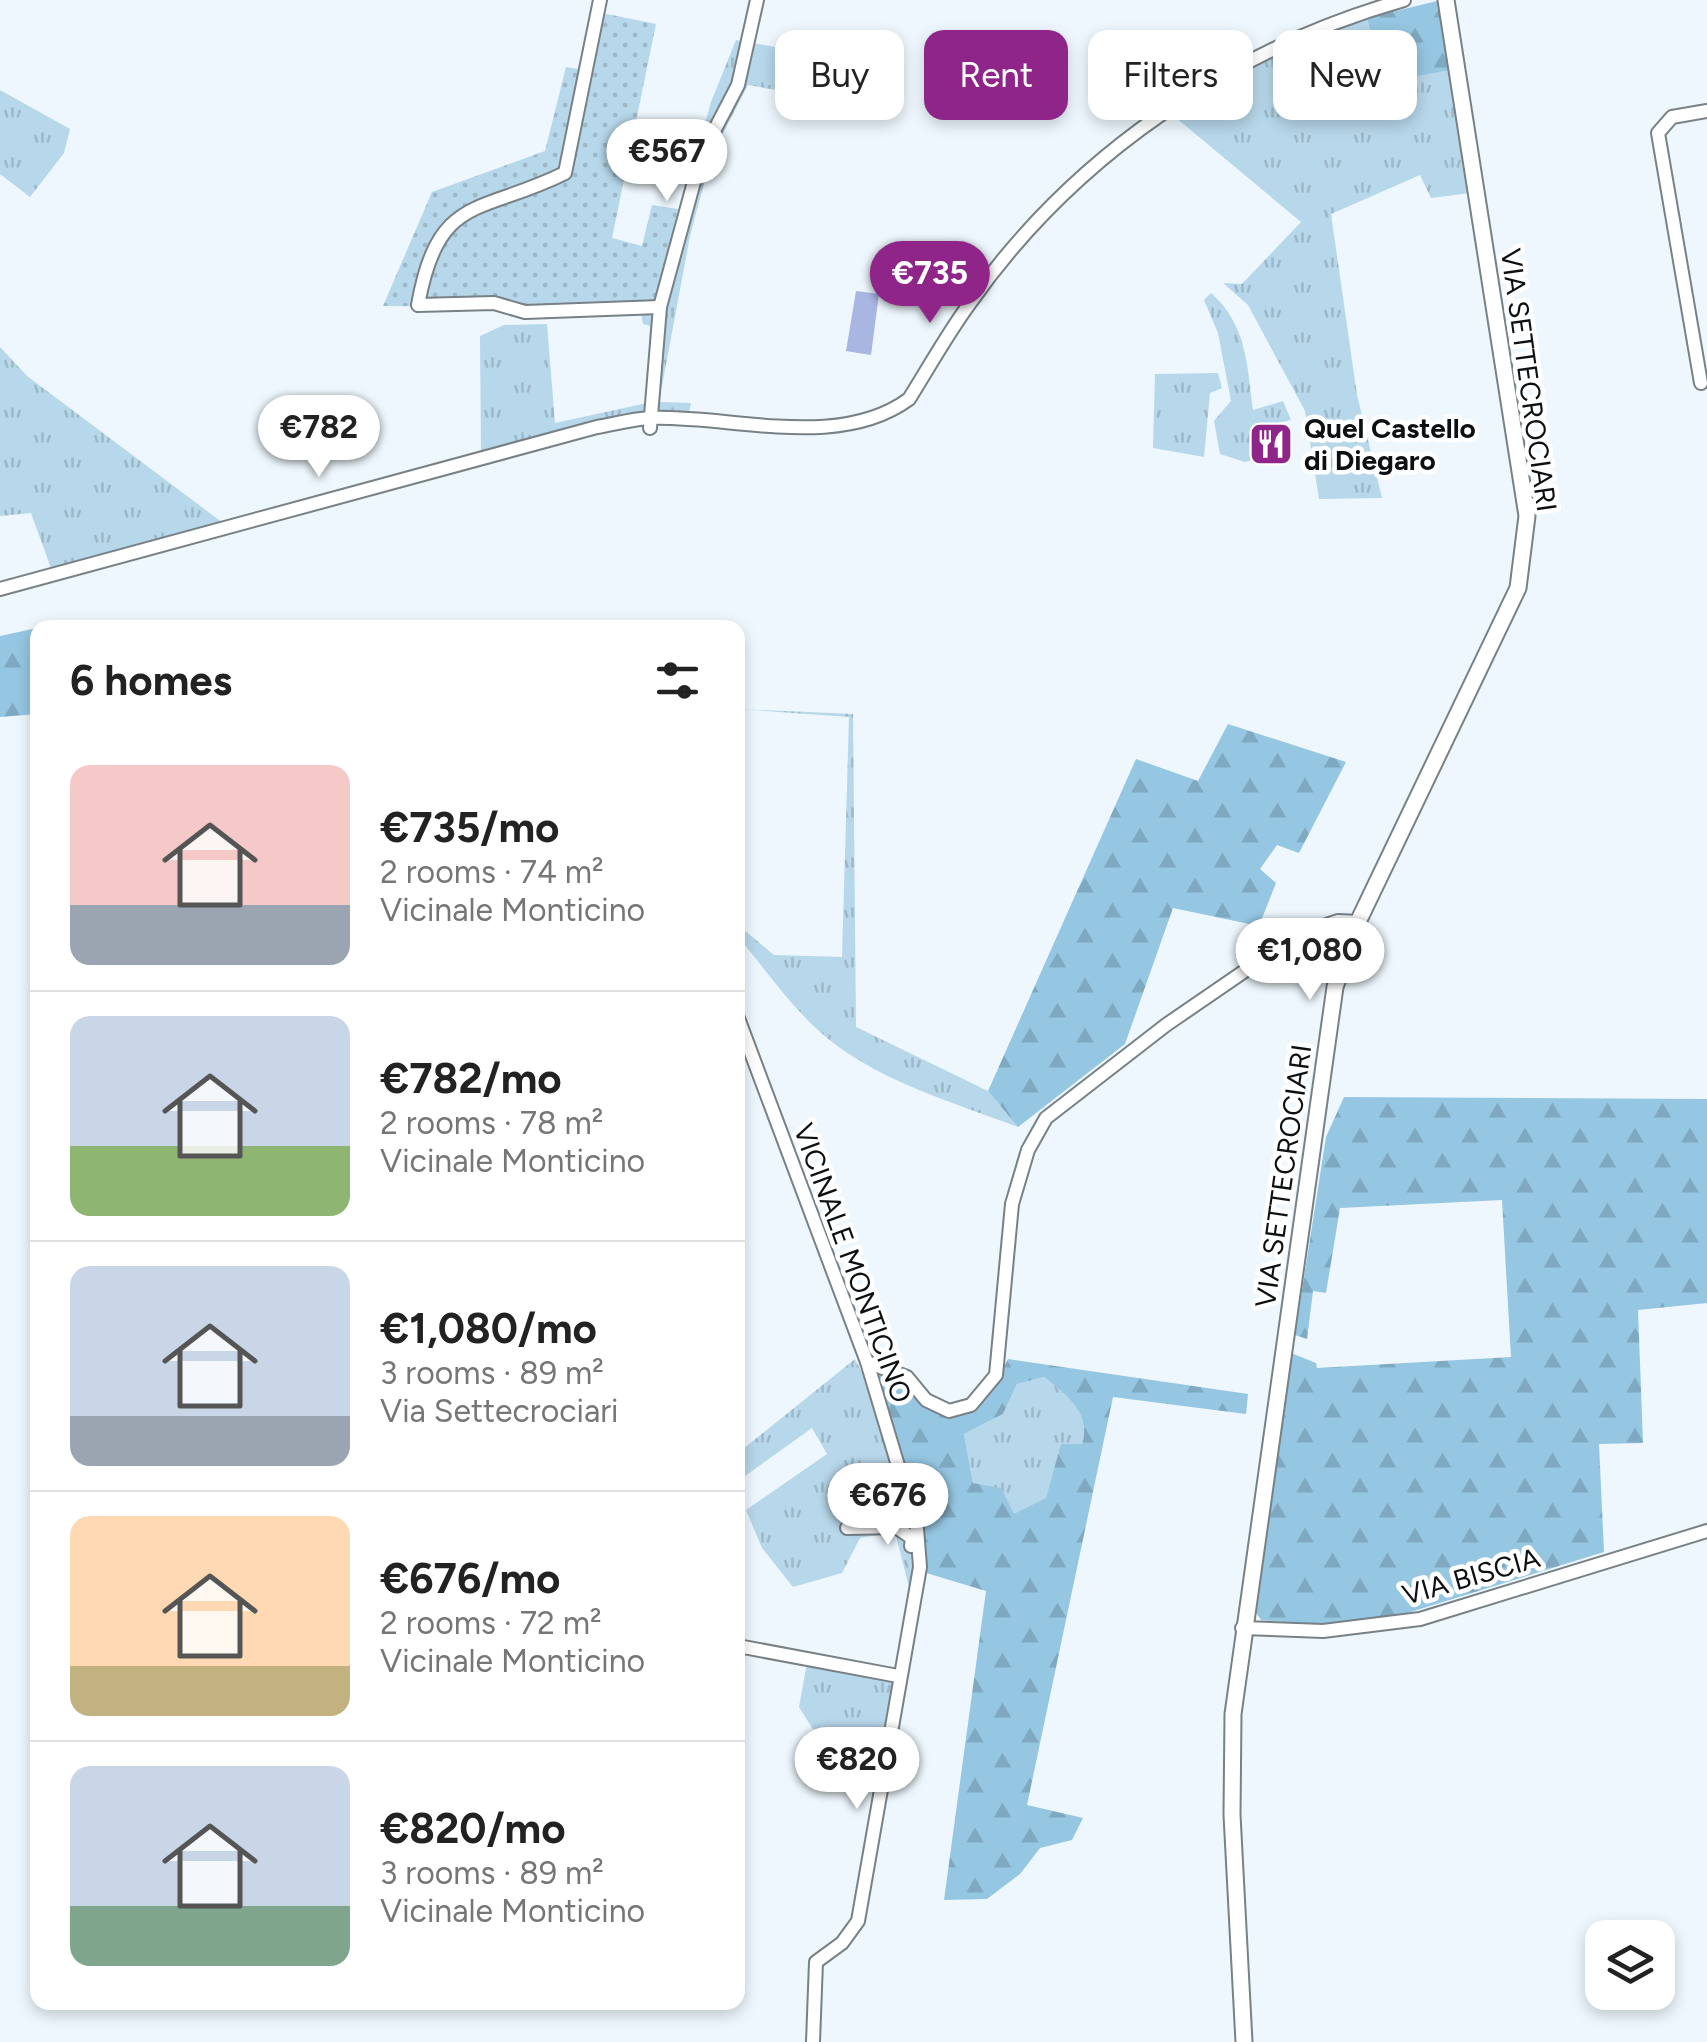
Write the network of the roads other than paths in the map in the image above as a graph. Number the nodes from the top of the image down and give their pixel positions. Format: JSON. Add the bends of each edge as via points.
{"nodes":[{"id":1,"x":600,"y":0,"type":"edge"},
{"id":2,"x":756,"y":0,"type":"edge"},
{"id":3,"x":1404,"y":0,"type":"edge"},
{"id":4,"x":1446,"y":0,"type":"edge"},
{"id":5,"x":1707,"y":111,"type":"edge"},
{"id":6,"x":660,"y":307,"type":"junction"},
{"id":7,"x":1700,"y":384,"type":"dead end"},
{"id":8,"x":649,"y":423,"type":"junction"},
{"id":9,"x":0,"y":589,"type":"edge"},
{"id":10,"x":1358,"y":922,"type":"junction"},
{"id":11,"x":745,"y":1037,"type":"edge"},
{"id":12,"x":867,"y":1362,"type":"junction"},
{"id":13,"x":847,"y":1528,"type":"dead end"},
{"id":14,"x":1707,"y":1530,"type":"edge"},
{"id":15,"x":920,"y":1571,"type":"junction"},
{"id":16,"x":1242,"y":1628,"type":"junction"},
{"id":17,"x":745,"y":1647,"type":"edge"},
{"id":18,"x":898,"y":1676,"type":"junction"},
{"id":19,"x":814,"y":2042,"type":"edge"},
{"id":20,"x":1244,"y":2042,"type":"edge"}],
"edges":[{"from":1,"to":6,"type":"street","via":[[565,174],[457,214],[437,244],[418,305],[494,302],[525,312]]},
{"from":2,"to":6,"type":"street","via":[[738,84],[701,156]]},
{"from":3,"to":8,"type":"street","via":[[1312,28],[1130,132],[1008,256],[895,410],[800,426]]},
{"from":4,"to":10,"type":"main road","name":"VIA SETTECROCIARI","via":[[1527,516],[1518,588]]},
{"from":5,"to":7,"type":"street","via":[[1672,117],[1658,133]]},
{"from":6,"to":8,"type":"street"},
{"from":8,"to":9,"type":"street","via":[[596,426]]},
{"from":10,"to":12,"type":"street","via":[[1338,921],[1297,935],[1046,1118],[1012,1204],[996,1376],[971,1405],[949,1412],[926,1400],[907,1377]]},
{"from":10,"to":16,"type":"main road","name":"VIA SETTECROCIARI","via":[[1335,987]]},
{"from":11,"to":12,"type":"street","name":"VICINALE MONTICINO"},
{"from":12,"to":15,"type":"street","name":"VICINALE MONTICINO","via":[[917,1529]]},
{"from":13,"to":15,"type":"street","via":[[905,1530]]},
{"from":14,"to":16,"type":"street","name":"VIA BISCIA","via":[[1420,1619],[1323,1631]]},
{"from":15,"to":18,"type":"street","name":"VICINALE MONTICINO"},
{"from":16,"to":20,"type":"main road","name":"VIA SETTECROCIARI","via":[[1232,1816]]},
{"from":17,"to":18,"type":"street"},
{"from":18,"to":19,"type":"street","name":"VICINALE MONTICINO","via":[[858,1921],[848,1938],[816,1962]]}]}
